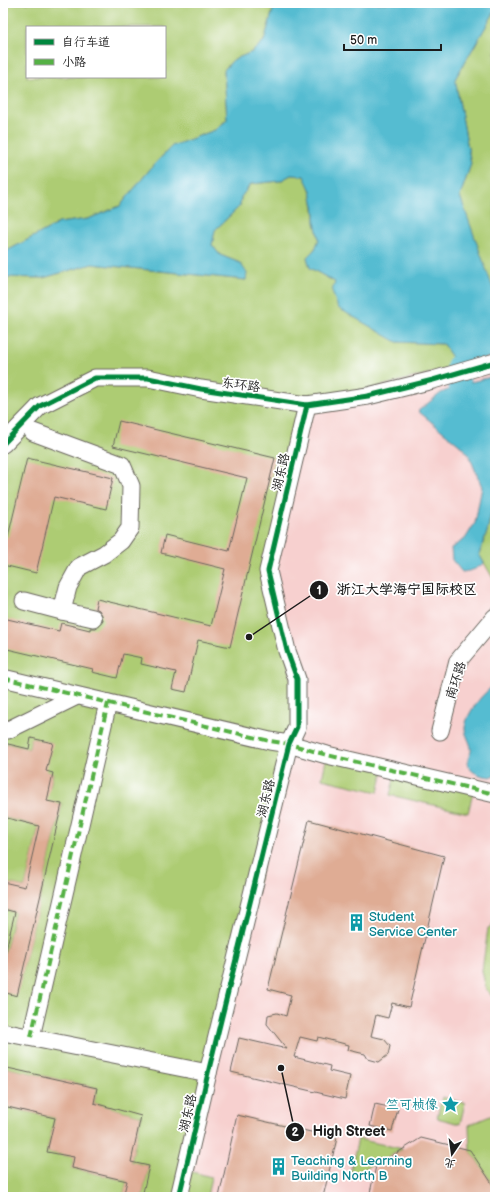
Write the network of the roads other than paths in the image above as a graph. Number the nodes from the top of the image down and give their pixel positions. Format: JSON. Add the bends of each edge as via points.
{"nodes":[{"id":1,"x":495,"y":362,"type":"edge"},
{"id":2,"x":307,"y":405,"type":"junction"},
{"id":3,"x":33,"y":432,"type":"dead end"},
{"id":4,"x":3,"y":444,"type":"edge"},
{"id":5,"x":24,"y":601,"type":"dead end"},
{"id":6,"x":62,"y":611,"type":"junction"},
{"id":7,"x":495,"y":617,"type":"edge"},
{"id":8,"x":93,"y":618,"type":"dead end"},
{"id":9,"x":3,"y":678,"type":"edge"},
{"id":10,"x":78,"y":696,"type":"junction"},
{"id":11,"x":108,"y":703,"type":"junction"},
{"id":12,"x":3,"y":729,"type":"edge"},
{"id":13,"x":440,"y":731,"type":"dead end"},
{"id":14,"x":289,"y":744,"type":"junction"},
{"id":15,"x":495,"y":794,"type":"edge"},
{"id":16,"x":3,"y":1032,"type":"edge"},
{"id":17,"x":31,"y":1037,"type":"junction"},
{"id":18,"x":208,"y":1073,"type":"junction"},
{"id":19,"x":179,"y":1197,"type":"edge"}],
"edges":[{"from":1,"to":2,"type":"street","name":"东环路","via":[[368,396]]},
{"from":2,"to":4,"type":"street","name":"东环路","via":[[148,378],[95,378],[40,406]]},
{"from":2,"to":14,"type":"street","name":"湖东路","via":[[268,571],[287,651],[297,679],[297,727]]},
{"from":3,"to":6,"type":"street","via":[[122,466],[131,486],[130,528],[121,541],[104,554],[79,567],[68,587]]},
{"from":5,"to":6,"type":"street"},
{"from":6,"to":8,"type":"street"},
{"from":7,"to":13,"type":"street","name":"南环路","via":[[458,661]]},
{"from":9,"to":10,"type":"street"},
{"from":10,"to":11,"type":"street"},
{"from":10,"to":12,"type":"street","via":[[8,730]]},
{"from":11,"to":14,"type":"street"},
{"from":11,"to":17,"type":"street"},
{"from":14,"to":15,"type":"street"},
{"from":14,"to":18,"type":"street","name":"湖东路"},
{"from":16,"to":17,"type":"street"},
{"from":17,"to":18,"type":"street"},
{"from":18,"to":19,"type":"street","name":"湖东路"}]}
